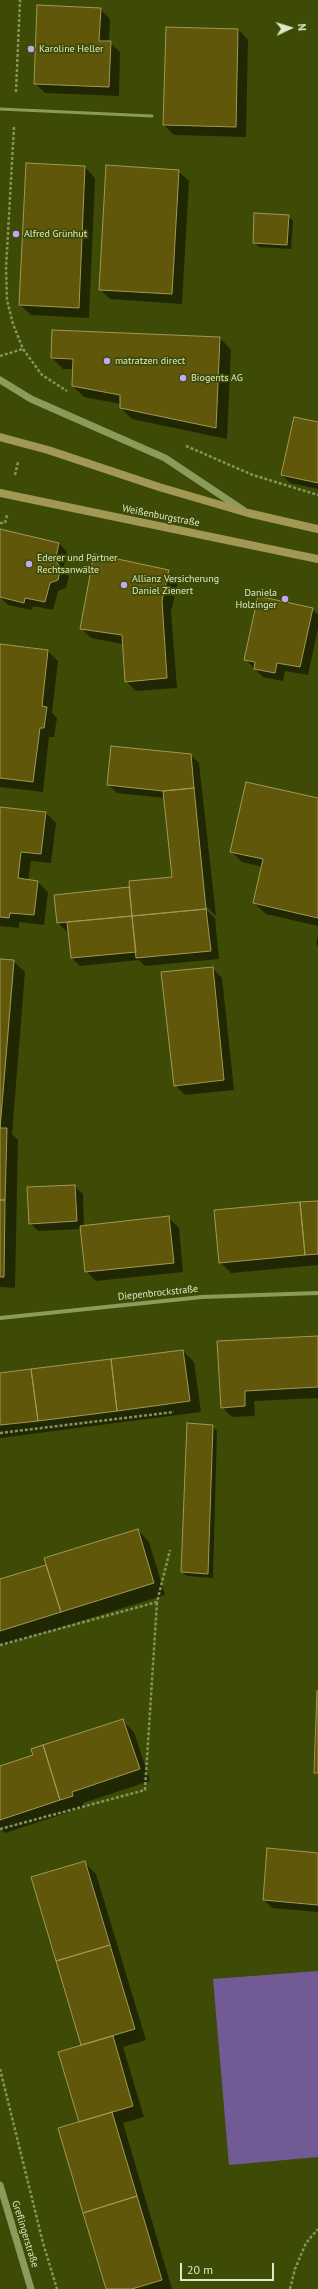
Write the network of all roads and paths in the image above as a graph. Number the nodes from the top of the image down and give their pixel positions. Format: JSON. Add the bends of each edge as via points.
{"nodes":[{"id":1,"x":20,"y":0,"type":"edge"},
{"id":2,"x":0,"y":109,"type":"edge"},
{"id":3,"x":15,"y":110,"type":"junction"},
{"id":4,"x":152,"y":116,"type":"dead end"},
{"id":5,"x":23,"y":349,"type":"junction"},
{"id":6,"x":0,"y":356,"type":"edge"},
{"id":7,"x":0,"y":380,"type":"edge"},
{"id":8,"x":71,"y":393,"type":"dead end"},
{"id":9,"x":0,"y":437,"type":"edge"},
{"id":10,"x":181,"y":444,"type":"dead end"},
{"id":11,"x":0,"y":493,"type":"edge"},
{"id":12,"x":318,"y":495,"type":"edge"},
{"id":13,"x":248,"y":513,"type":"junction"},
{"id":14,"x":0,"y":523,"type":"edge"},
{"id":15,"x":5,"y":523,"type":"dead end"},
{"id":16,"x":318,"y":529,"type":"edge"},
{"id":17,"x":318,"y":559,"type":"edge"},
{"id":18,"x":318,"y":1293,"type":"edge"},
{"id":19,"x":0,"y":1318,"type":"edge"},
{"id":20,"x":174,"y":1412,"type":"dead end"},
{"id":21,"x":0,"y":1433,"type":"edge"},
{"id":22,"x":170,"y":1550,"type":"dead end"},
{"id":23,"x":157,"y":1602,"type":"junction"},
{"id":24,"x":0,"y":1645,"type":"edge"},
{"id":25,"x":0,"y":1829,"type":"edge"},
{"id":26,"x":0,"y":2069,"type":"edge"},
{"id":27,"x":0,"y":2185,"type":"edge"},
{"id":28,"x":318,"y":2229,"type":"edge"},
{"id":29,"x":31,"y":2289,"type":"edge"},
{"id":30,"x":57,"y":2289,"type":"edge"},
{"id":31,"x":290,"y":2289,"type":"edge"}],
"edges":[{"from":1,"to":3,"type":"path"},
{"from":2,"to":3,"type":"lane"},
{"from":3,"to":4,"type":"lane"},
{"from":3,"to":5,"type":"path","via":[[6,268],[7,300],[12,324]]},
{"from":5,"to":6,"type":"path"},
{"from":5,"to":8,"type":"path","via":[[42,375]]},
{"from":7,"to":13,"type":"street","via":[[31,399],[165,458]]},
{"from":9,"to":13,"type":"main road"},
{"from":10,"to":12,"type":"path","via":[[253,475]]},
{"from":11,"to":17,"type":"main road","name":"Weißenburgstraße"},
{"from":13,"to":16,"type":"main road"},
{"from":14,"to":15,"type":"path"},
{"from":18,"to":19,"type":"street","name":"Diepenbrockstraße","via":[[202,1296]]},
{"from":20,"to":21,"type":"path"},
{"from":22,"to":23,"type":"path"},
{"from":23,"to":24,"type":"path"},
{"from":23,"to":25,"type":"path","via":[[145,1790]]},
{"from":26,"to":30,"type":"path","via":[[43,2243]]},
{"from":27,"to":29,"type":"street","name":"Greflingerstraße"},
{"from":28,"to":31,"type":"path","via":[[306,2243]]}]}
